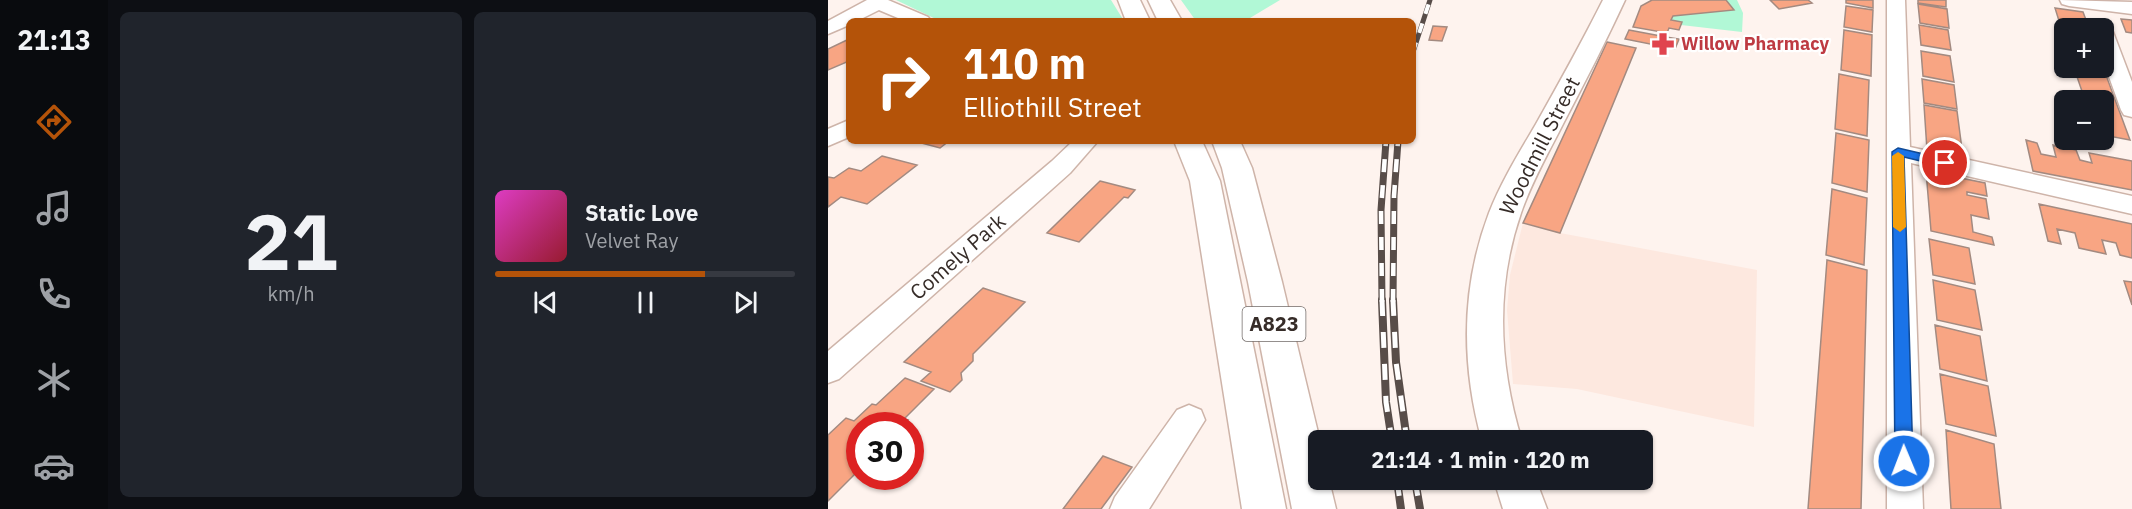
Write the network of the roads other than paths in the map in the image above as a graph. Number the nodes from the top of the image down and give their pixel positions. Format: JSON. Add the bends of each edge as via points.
{"nodes":[{"id":1,"x":1129,"y":0,"type":"edge"},
{"id":2,"x":1159,"y":0,"type":"edge"},
{"id":3,"x":1614,"y":0,"type":"edge"},
{"id":4,"x":1896,"y":0,"type":"edge"},
{"id":5,"x":2069,"y":0,"type":"edge"},
{"id":6,"x":878,"y":1,"type":"edge"},
{"id":7,"x":2092,"y":2,"type":"junction"},
{"id":8,"x":2132,"y":8,"type":"edge"},
{"id":9,"x":846,"y":18,"type":"edge"},
{"id":10,"x":847,"y":18,"type":"edge"},
{"id":11,"x":915,"y":18,"type":"edge"},
{"id":12,"x":1137,"y":18,"type":"edge"},
{"id":13,"x":1168,"y":18,"type":"edge"},
{"id":14,"x":2098,"y":18,"type":"edge"},
{"id":15,"x":828,"y":28,"type":"edge"},
{"id":16,"x":2114,"y":62,"type":"edge"},
{"id":17,"x":2132,"y":110,"type":"edge"},
{"id":18,"x":846,"y":129,"type":"edge"},
{"id":19,"x":828,"y":140,"type":"edge"},
{"id":20,"x":1083,"y":144,"type":"edge"},
{"id":21,"x":1189,"y":144,"type":"edge"},
{"id":22,"x":1227,"y":144,"type":"edge"},
{"id":23,"x":1898,"y":152,"type":"junction"},
{"id":24,"x":2132,"y":205,"type":"edge"},
{"id":25,"x":828,"y":370,"type":"edge"},
{"id":26,"x":1189,"y":420,"type":"dead end"},
{"id":27,"x":1498,"y":430,"type":"edge"},
{"id":28,"x":1518,"y":490,"type":"edge"},
{"id":29,"x":1128,"y":509,"type":"edge"},
{"id":30,"x":1264,"y":509,"type":"edge"},
{"id":31,"x":1314,"y":509,"type":"edge"},
{"id":32,"x":1525,"y":509,"type":"edge"},
{"id":33,"x":1905,"y":509,"type":"edge"}],
"edges":[{"from":1,"to":12,"type":"main road"},
{"from":2,"to":13,"type":"main road"},
{"from":3,"to":27,"type":"main road","name":"Woodmill Street","via":[[1501,224],[1482,325]]},
{"from":4,"to":23,"type":"street"},
{"from":5,"to":7,"type":"street"},
{"from":6,"to":10,"type":"street"},
{"from":6,"to":11,"type":"street"},
{"from":7,"to":8,"type":"street"},
{"from":7,"to":14,"type":"street"},
{"from":9,"to":15,"type":"street"},
{"from":16,"to":17,"type":"street"},
{"from":18,"to":19,"type":"street"},
{"from":20,"to":25,"type":"street","name":"Comely Park"},
{"from":21,"to":30,"type":"main road","number":"A823","via":[[1205,181]]},
{"from":22,"to":31,"type":"main road","number":"A823","via":[[1238,168],[1263,271]]},
{"from":23,"to":24,"type":"street"},
{"from":23,"to":33,"type":"street"},
{"from":26,"to":29,"type":"street"},
{"from":28,"to":32,"type":"main road"}]}
